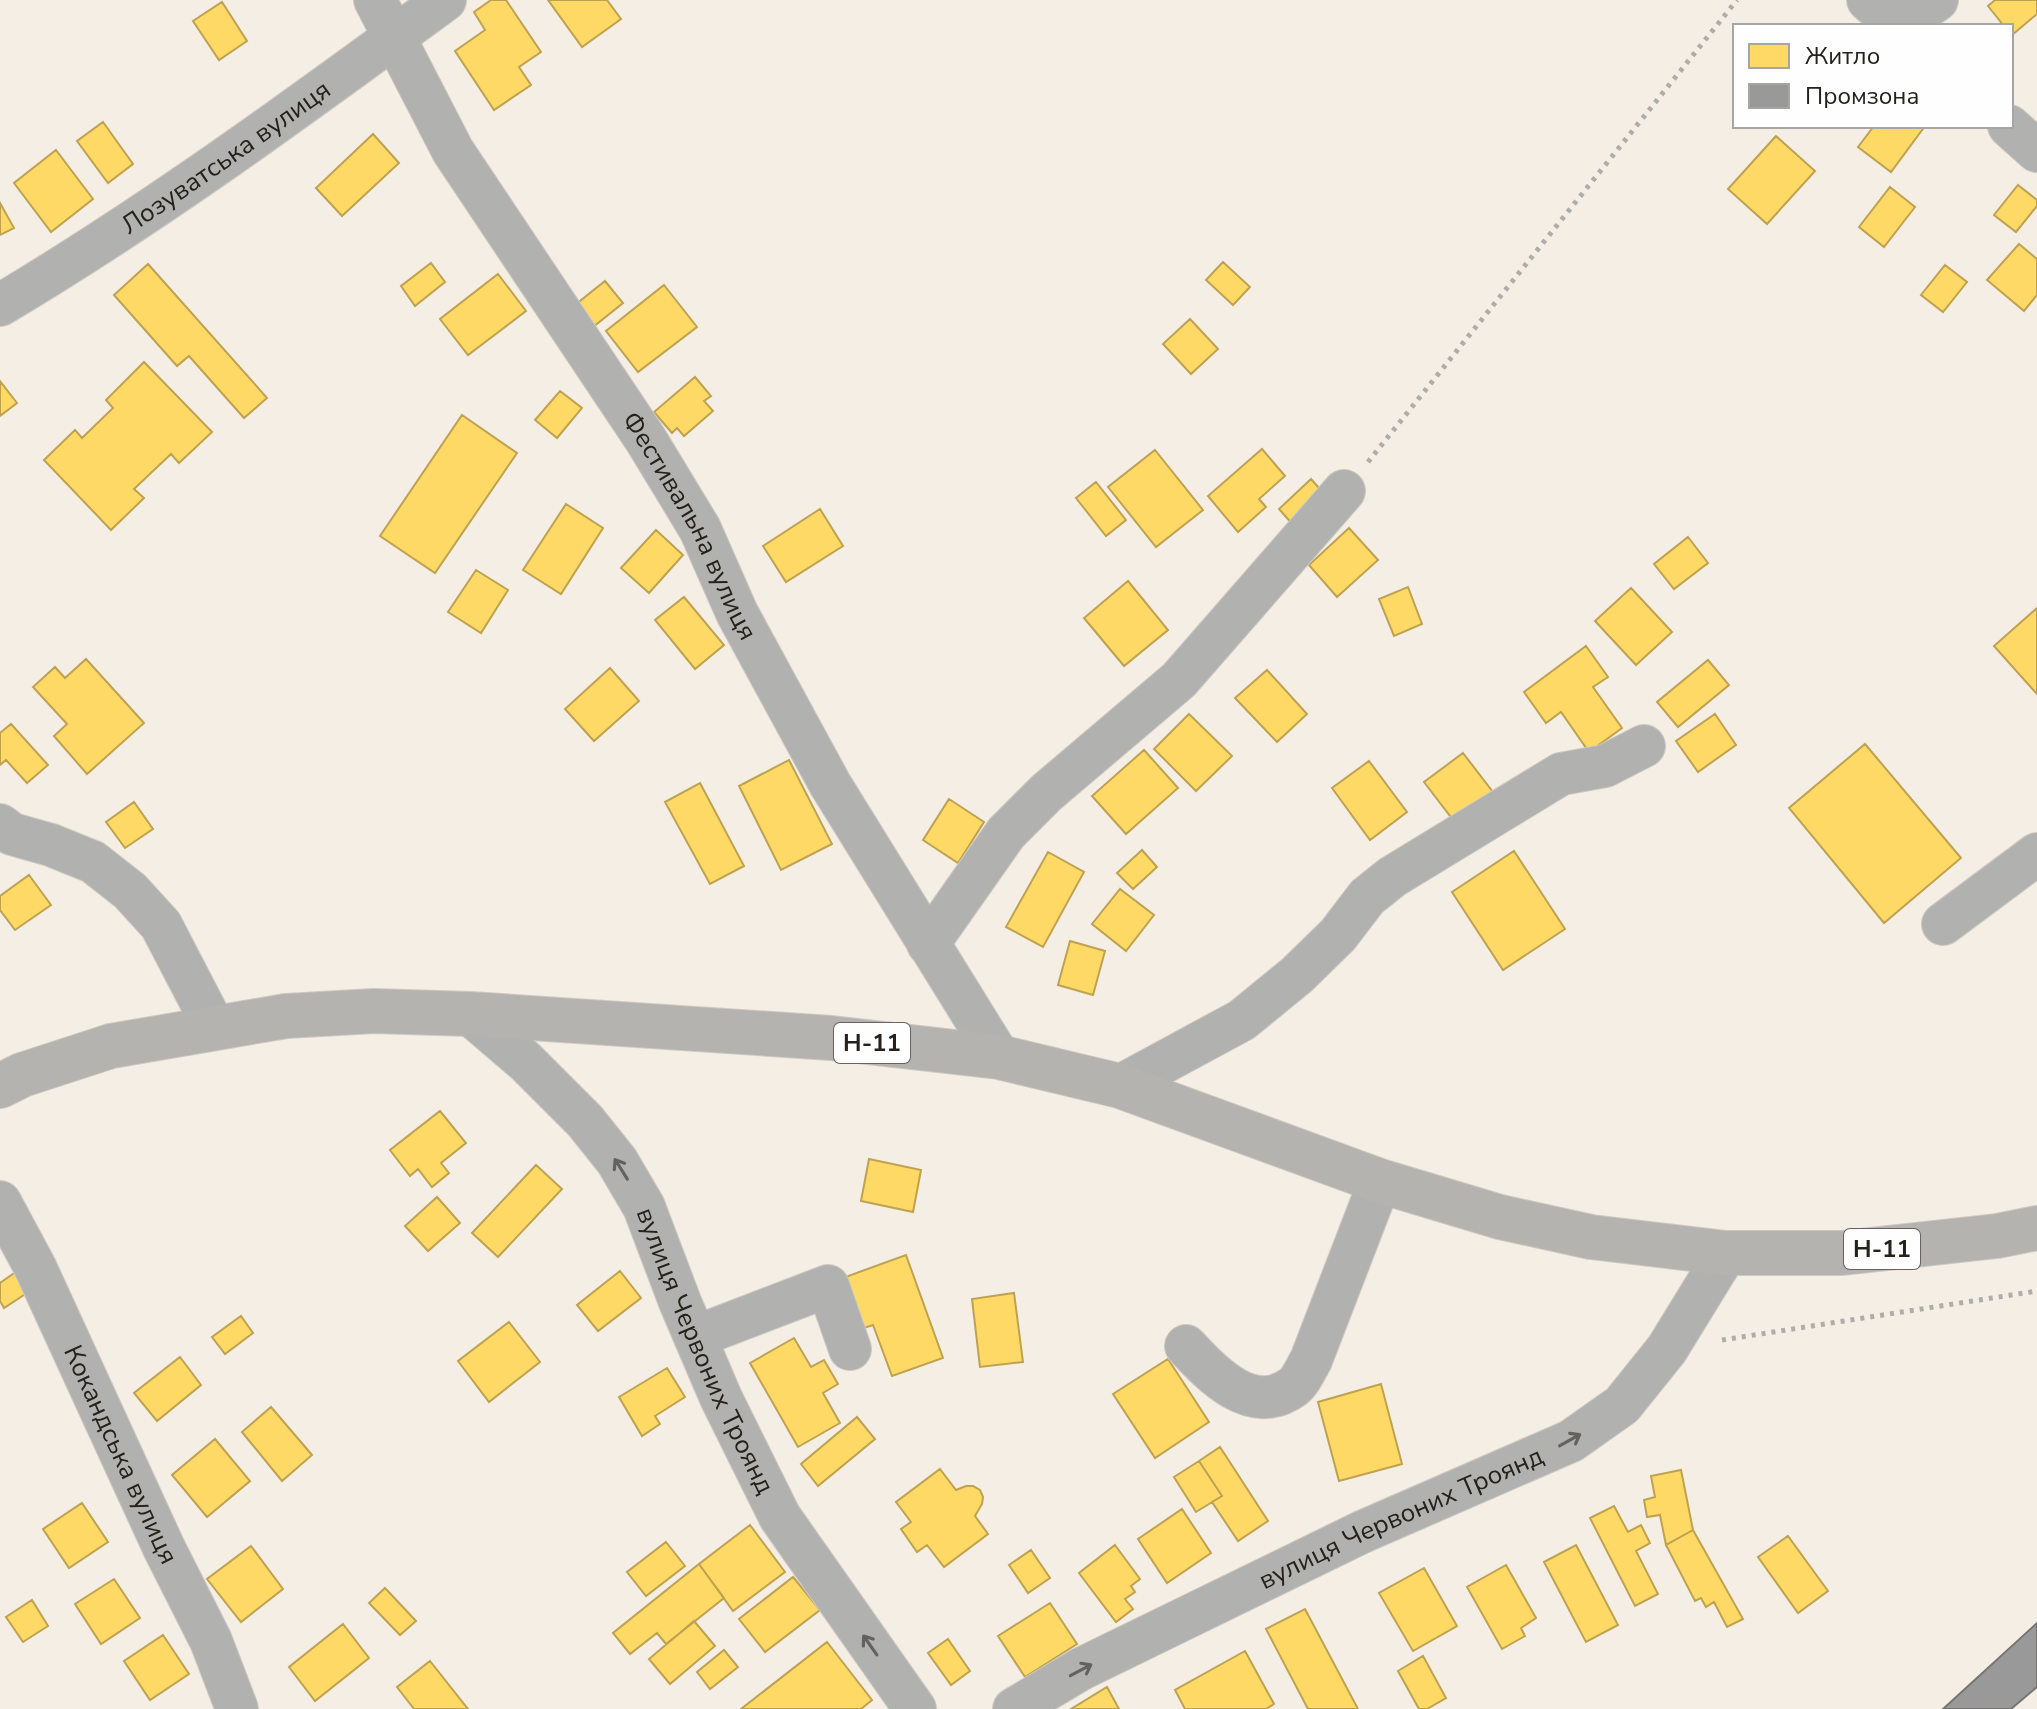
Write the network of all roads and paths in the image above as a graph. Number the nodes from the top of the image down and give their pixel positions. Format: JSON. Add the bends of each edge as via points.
{"nodes":[{"id":1,"x":375,"y":0,"type":"edge"},
{"id":2,"x":445,"y":0,"type":"edge"},
{"id":3,"x":1737,"y":0,"type":"edge"},
{"id":4,"x":1868,"y":0,"type":"edge"},
{"id":5,"x":1937,"y":0,"type":"edge"},
{"id":6,"x":1896,"y":24,"type":"edge"},
{"id":7,"x":1901,"y":24,"type":"edge"},
{"id":8,"x":395,"y":36,"type":"junction"},
{"id":9,"x":2011,"y":128,"type":"edge"},
{"id":10,"x":2037,"y":151,"type":"edge"},
{"id":11,"x":0,"y":305,"type":"edge"},
{"id":12,"x":1344,"y":491,"type":"joint"},
{"id":13,"x":1644,"y":746,"type":"dead end"},
{"id":14,"x":0,"y":825,"type":"edge"},
{"id":15,"x":2037,"y":854,"type":"edge"},
{"id":16,"x":1943,"y":924,"type":"dead end"},
{"id":17,"x":928,"y":944,"type":"junction"},
{"id":18,"x":470,"y":1014,"type":"junction"},
{"id":19,"x":214,"y":1027,"type":"junction"},
{"id":20,"x":999,"y":1057,"type":"junction"},
{"id":21,"x":0,"y":1086,"type":"edge"},
{"id":22,"x":1120,"y":1086,"type":"junction"},
{"id":23,"x":1380,"y":1181,"type":"junction"},
{"id":24,"x":0,"y":1202,"type":"edge"},
{"id":25,"x":2037,"y":1228,"type":"edge"},
{"id":26,"x":1726,"y":1253,"type":"junction"},
{"id":27,"x":2037,"y":1291,"type":"edge"},
{"id":28,"x":695,"y":1337,"type":"junction"},
{"id":29,"x":1186,"y":1346,"type":"dead end"},
{"id":30,"x":850,"y":1349,"type":"dead end"},
{"id":31,"x":1667,"y":1349,"type":"junction"},
{"id":32,"x":237,"y":1709,"type":"edge"},
{"id":33,"x":915,"y":1709,"type":"edge"},
{"id":34,"x":1014,"y":1709,"type":"edge"}],
"edges":[{"from":1,"to":8,"type":"street","name":"Фестивальна вулиця"},
{"from":2,"to":8,"type":"street","name":"Лозуватська вулиця"},
{"from":3,"to":12,"type":"path"},
{"from":4,"to":6,"type":"street"},
{"from":5,"to":7,"type":"street"},
{"from":8,"to":11,"type":"street","name":"Лозуватська вулиця","via":[[243,148]]},
{"from":8,"to":17,"type":"street","name":"Фестивальна вулиця","via":[[453,151],[700,529],[737,613],[830,784]]},
{"from":9,"to":10,"type":"street"},
{"from":12,"to":17,"type":"street","via":[[1179,680],[1006,833]]},
{"from":13,"to":22,"type":"street","via":[[1605,766],[1561,774],[1392,877],[1367,897],[1297,975],[1242,1020]]},
{"from":14,"to":19,"type":"street","via":[[93,862],[130,891],[161,925]]},
{"from":15,"to":16,"type":"street"},
{"from":17,"to":20,"type":"street","name":"Фестивальна вулиця"},
{"from":18,"to":19,"type":"main road","number":"Н-11","via":[[374,1011]]},
{"from":18,"to":20,"type":"main road","number":"Н-11","via":[[831,1038]]},
{"from":28,"to":18,"type":"street","name":"вулиця Червоних Троянд","one_way":true,"via":[[644,1207],[617,1161],[585,1121]]},
{"from":19,"to":21,"type":"main road","number":"Н-11","via":[[111,1046]]},
{"from":20,"to":22,"type":"main road","number":"Н-11"},
{"from":22,"to":23,"type":"main road","number":"Н-11"},
{"from":23,"to":26,"type":"main road","number":"Н-11","via":[[1500,1217],[1591,1237]]},
{"from":23,"to":29,"type":"street","via":[[1311,1360],[1295,1386],[1270,1397],[1245,1395],[1215,1377]]},
{"from":24,"to":32,"type":"street","name":"Кокандська вулиця","via":[[211,1641]]},
{"from":25,"to":26,"type":"main road","number":"Н-11","via":[[1842,1253]]},
{"from":26,"to":31,"type":"street","name":"вулиця Червоних Троянд"},
{"from":27,"to":31,"type":"path"},
{"from":28,"to":30,"type":"street","via":[[828,1286]]},
{"from":33,"to":28,"type":"street","name":"вулиця Червоних Троянд","one_way":true,"via":[[780,1517]]},
{"from":34,"to":31,"type":"street","name":"вулиця Червоних Троянд","one_way":true,"via":[[1081,1669],[1362,1532],[1571,1441],[1622,1405]]}]}
